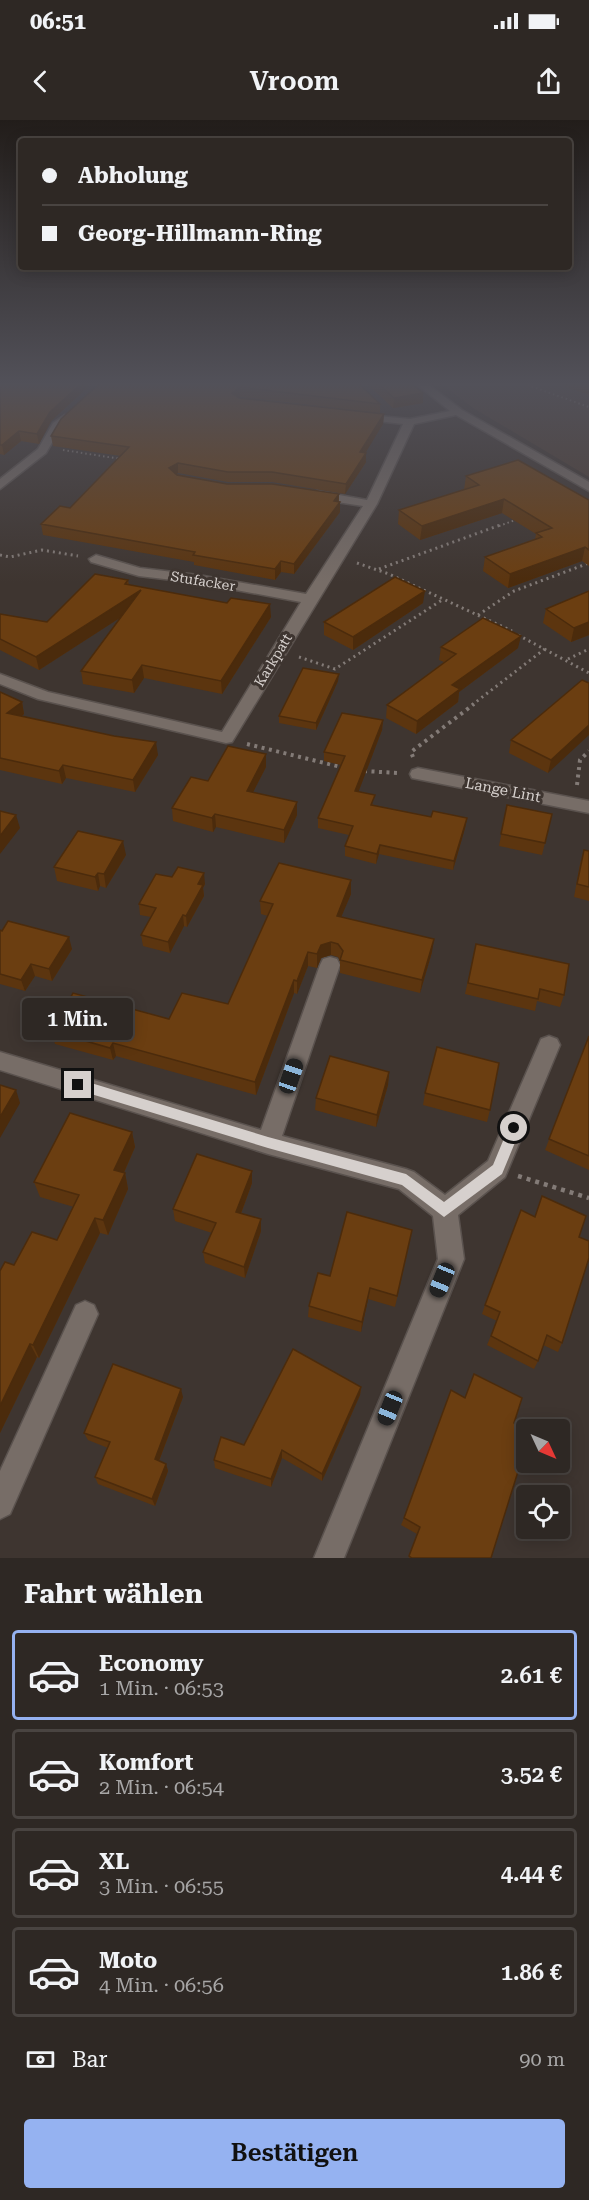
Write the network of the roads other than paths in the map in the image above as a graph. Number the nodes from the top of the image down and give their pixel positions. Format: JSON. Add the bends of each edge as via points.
{"nodes":[{"id":1,"x":42,"y":449,"type":"edge"},
{"id":2,"x":393,"y":449,"type":"edge"},
{"id":3,"x":523,"y":449,"type":"edge"},
{"id":4,"x":0,"y":484,"type":"edge"},
{"id":5,"x":589,"y":487,"type":"edge"},
{"id":6,"x":305,"y":493,"type":"edge"},
{"id":7,"x":371,"y":504,"type":"junction"},
{"id":8,"x":96,"y":559,"type":"road end"},
{"id":9,"x":310,"y":599,"type":"junction"},
{"id":10,"x":0,"y":679,"type":"edge"},
{"id":11,"x":418,"y":774,"type":"road end"},
{"id":12,"x":582,"y":806,"type":"edge"},
{"id":13,"x":330,"y":966,"type":"dead end"},
{"id":14,"x":549,"y":1045,"type":"dead end"},
{"id":15,"x":0,"y":1061,"type":"edge"},
{"id":16,"x":268,"y":1143,"type":"junction"},
{"id":17,"x":444,"y":1210,"type":"junction"},
{"id":18,"x":85,"y":1314,"type":"dead end"},
{"id":19,"x":0,"y":1504,"type":"edge"},
{"id":20,"x":329,"y":1558,"type":"edge"}],
"edges":[{"from":1,"to":4,"type":"street"},
{"from":2,"to":7,"type":"street","name":"Karkpatt"},
{"from":3,"to":5,"type":"street"},
{"from":6,"to":7,"type":"street"},
{"from":7,"to":9,"type":"street","name":"Karkpatt"},
{"from":8,"to":9,"type":"street","name":"Stufacker","via":[[139,572]]},
{"from":9,"to":10,"type":"street","name":"Karkpatt","via":[[226,738],[43,696]]},
{"from":11,"to":12,"type":"street","name":"Lange Lint"},
{"from":13,"to":16,"type":"street"},
{"from":14,"to":17,"type":"street","via":[[497,1169]]},
{"from":15,"to":16,"type":"street"},
{"from":16,"to":17,"type":"street","via":[[406,1180]]},
{"from":17,"to":20,"type":"street","via":[[451,1259]]},
{"from":18,"to":19,"type":"street"}]}
